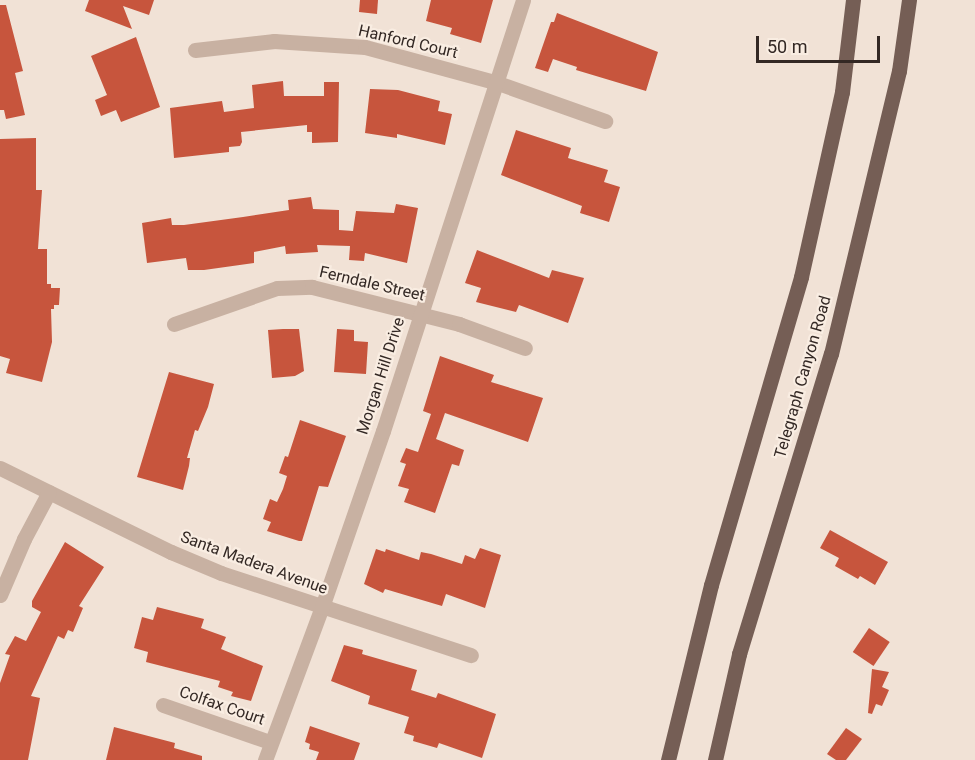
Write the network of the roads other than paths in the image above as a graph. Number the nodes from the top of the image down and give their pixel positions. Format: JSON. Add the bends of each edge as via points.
{"nodes":[{"id":1,"x":523,"y":0,"type":"edge"},
{"id":2,"x":853,"y":0,"type":"edge"},
{"id":3,"x":909,"y":0,"type":"edge"},
{"id":4,"x":195,"y":50,"type":"dead end"},
{"id":5,"x":495,"y":82,"type":"junction"},
{"id":6,"x":605,"y":121,"type":"dead end"},
{"id":7,"x":421,"y":314,"type":"junction"},
{"id":8,"x":174,"y":324,"type":"dead end"},
{"id":9,"x":525,"y":348,"type":"dead end"},
{"id":10,"x":0,"y":468,"type":"edge"},
{"id":11,"x":49,"y":492,"type":"junction"},
{"id":12,"x":0,"y":595,"type":"edge"},
{"id":13,"x":322,"y":607,"type":"junction"},
{"id":14,"x":471,"y":655,"type":"dead end"},
{"id":15,"x":163,"y":705,"type":"dead end"},
{"id":16,"x":270,"y":741,"type":"junction"},
{"id":17,"x":265,"y":760,"type":"edge"},
{"id":18,"x":668,"y":760,"type":"edge"},
{"id":19,"x":715,"y":760,"type":"edge"}],
"edges":[{"from":1,"to":5,"type":"street","name":"Morgan Hill Drive"},
{"from":2,"to":18,"type":"main road","name":"Telegraph Canyon Road","via":[[842,92],[801,277],[711,585]]},
{"from":3,"to":19,"type":"main road","name":"Telegraph Canyon Road","via":[[899,71],[831,354],[739,654]]},
{"from":4,"to":5,"type":"street","name":"Hanford Court","via":[[274,41],[365,47]]},
{"from":5,"to":6,"type":"street","name":"Hanford Court"},
{"from":5,"to":7,"type":"street","name":"Morgan Hill Drive"},
{"from":7,"to":8,"type":"street","name":"Ferndale Street","via":[[312,287],[277,288]]},
{"from":7,"to":9,"type":"street","name":"Ferndale Street"},
{"from":7,"to":13,"type":"street","name":"Morgan Hill Drive"},
{"from":10,"to":11,"type":"street","name":"Santa Madera Avenue"},
{"from":11,"to":12,"type":"street"},
{"from":11,"to":13,"type":"street","name":"Santa Madera Avenue","via":[[171,552]]},
{"from":13,"to":14,"type":"street","name":"Santa Madera Avenue"},
{"from":13,"to":16,"type":"street","name":"Morgan Hill Drive"},
{"from":15,"to":16,"type":"street","name":"Colfax Court"},
{"from":16,"to":17,"type":"street","name":"Morgan Hill Drive"}]}
